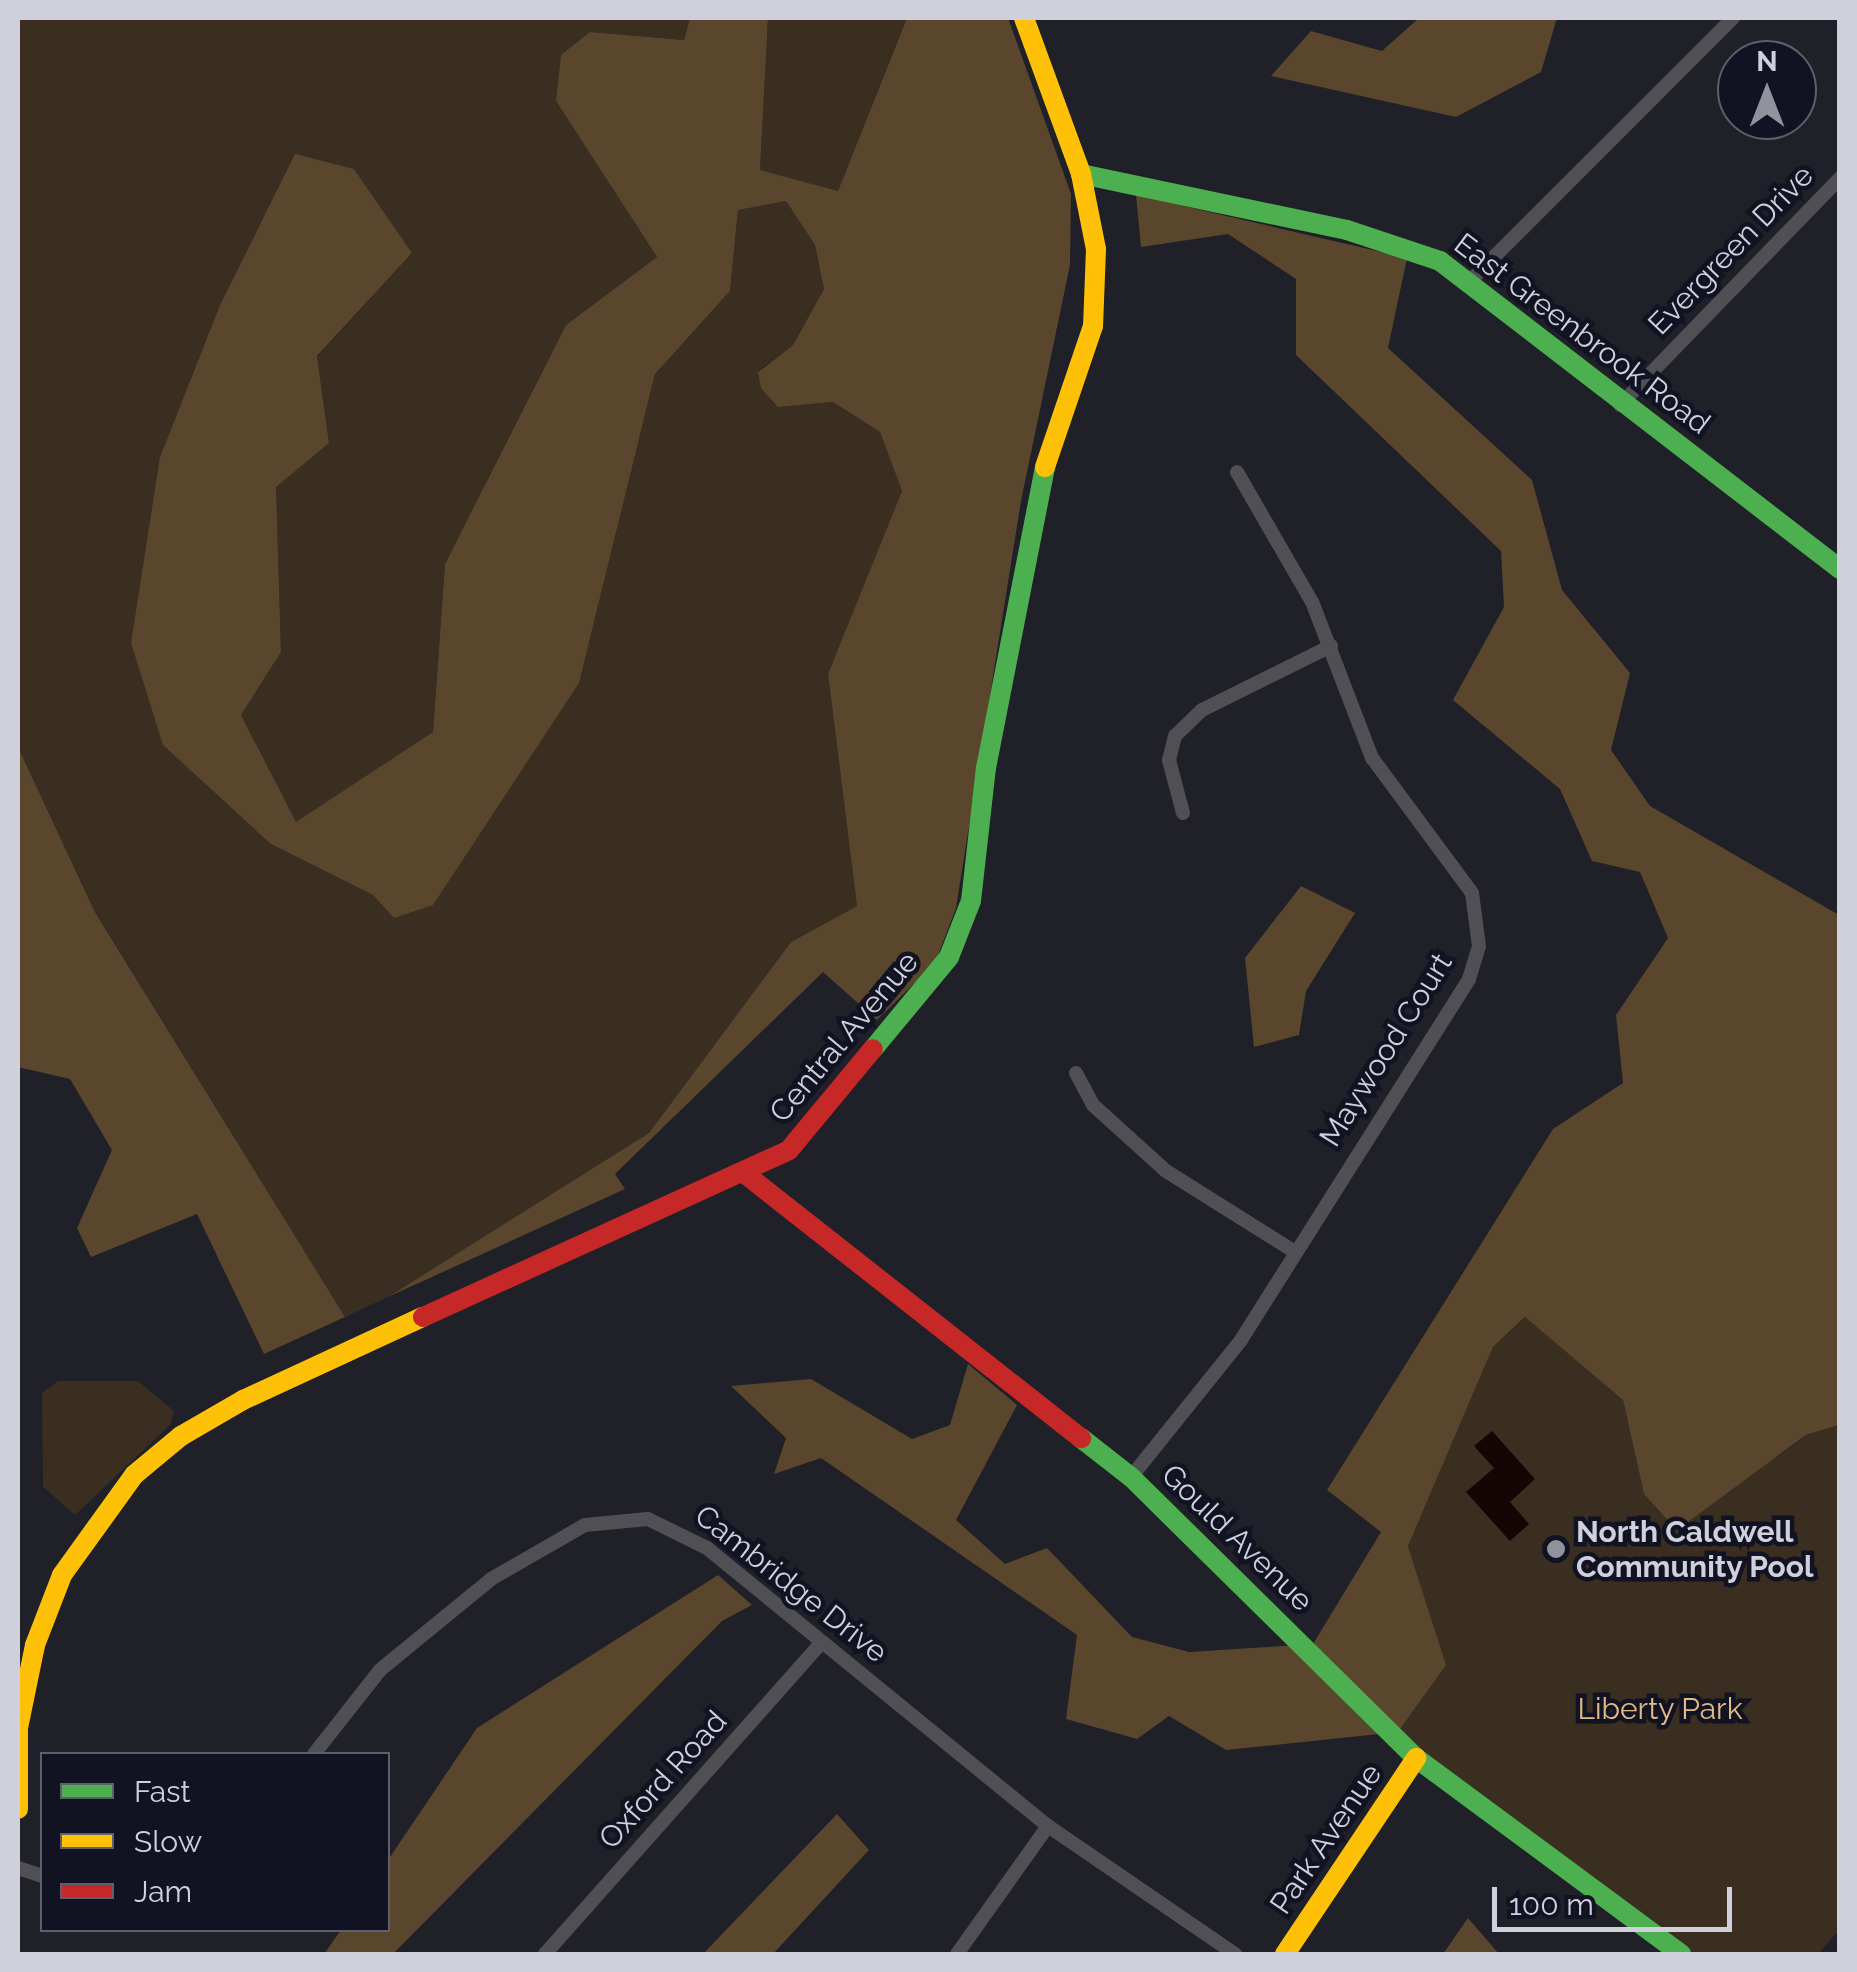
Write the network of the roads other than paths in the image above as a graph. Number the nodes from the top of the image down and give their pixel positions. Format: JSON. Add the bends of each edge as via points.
{"nodes":[{"id":1,"x":1024,"y":18,"type":"edge"},
{"id":2,"x":1733,"y":18,"type":"edge"},
{"id":3,"x":1081,"y":174,"type":"junction"},
{"id":4,"x":1840,"y":178,"type":"edge"},
{"id":5,"x":1468,"y":283,"type":"junction"},
{"id":6,"x":1620,"y":405,"type":"junction"},
{"id":7,"x":1236,"y":472,"type":"dead end"},
{"id":8,"x":1840,"y":569,"type":"edge"},
{"id":9,"x":1331,"y":646,"type":"junction"},
{"id":10,"x":1183,"y":813,"type":"dead end"},
{"id":11,"x":1076,"y":1073,"type":"dead end"},
{"id":12,"x":744,"y":1173,"type":"junction"},
{"id":13,"x":1292,"y":1250,"type":"junction"},
{"id":14,"x":1131,"y":1477,"type":"junction"},
{"id":15,"x":822,"y":1642,"type":"junction"},
{"id":16,"x":18,"y":1728,"type":"edge"},
{"id":17,"x":315,"y":1752,"type":"edge"},
{"id":18,"x":1416,"y":1758,"type":"junction"},
{"id":19,"x":18,"y":1809,"type":"edge"},
{"id":20,"x":1048,"y":1826,"type":"junction"},
{"id":21,"x":545,"y":1954,"type":"edge"},
{"id":22,"x":958,"y":1954,"type":"edge"},
{"id":23,"x":1235,"y":1954,"type":"edge"},
{"id":24,"x":1285,"y":1954,"type":"edge"},
{"id":25,"x":1681,"y":1954,"type":"edge"}],
"edges":[{"from":1,"to":3,"type":"street","name":"Central Avenue"},
{"from":2,"to":5,"type":"street"},
{"from":3,"to":5,"type":"street","name":"East Greenbrook Road","via":[[1401,243],[1440,260]]},
{"from":3,"to":12,"type":"street","name":"Central Avenue","via":[[1096,249],[1093,326],[1036,494],[986,768],[967,915],[932,982],[810,1126],[789,1150]]},
{"from":4,"to":6,"type":"street","name":"Evergreen Drive"},
{"from":5,"to":6,"type":"street","name":"East Greenbrook Road"},
{"from":6,"to":8,"type":"street","name":"East Greenbrook Road","via":[[1740,487]]},
{"from":7,"to":9,"type":"street","name":"Maywood Court"},
{"from":9,"to":10,"type":"street","via":[[1202,710],[1174,736],[1169,760]]},
{"from":9,"to":13,"type":"street","name":"Maywood Court","via":[[1372,758],[1472,892],[1479,946],[1469,979]]},
{"from":11,"to":13,"type":"street","via":[[1093,1106],[1166,1171]]},
{"from":12,"to":14,"type":"street","name":"Gould Avenue"},
{"from":12,"to":16,"type":"street","name":"Central Avenue","via":[[242,1400],[180,1436],[134,1475],[62,1575],[35,1646]]},
{"from":13,"to":14,"type":"street","name":"Maywood Court","via":[[1240,1340]]},
{"from":14,"to":18,"type":"street","name":"Gould Avenue"},
{"from":15,"to":17,"type":"street","name":"Cambridge Drive","via":[[683,1531],[648,1519],[598,1521],[490,1579],[423,1629],[338,1716]]},
{"from":15,"to":20,"type":"street","name":"Cambridge Drive"},
{"from":15,"to":21,"type":"street","name":"Oxford Road"},
{"from":16,"to":19,"type":"street","name":"Central Avenue"},
{"from":18,"to":24,"type":"street","name":"Park Avenue"},
{"from":18,"to":25,"type":"street","name":"Gould Avenue"},
{"from":20,"to":22,"type":"street"},
{"from":20,"to":23,"type":"street","name":"Cambridge Drive"}]}
